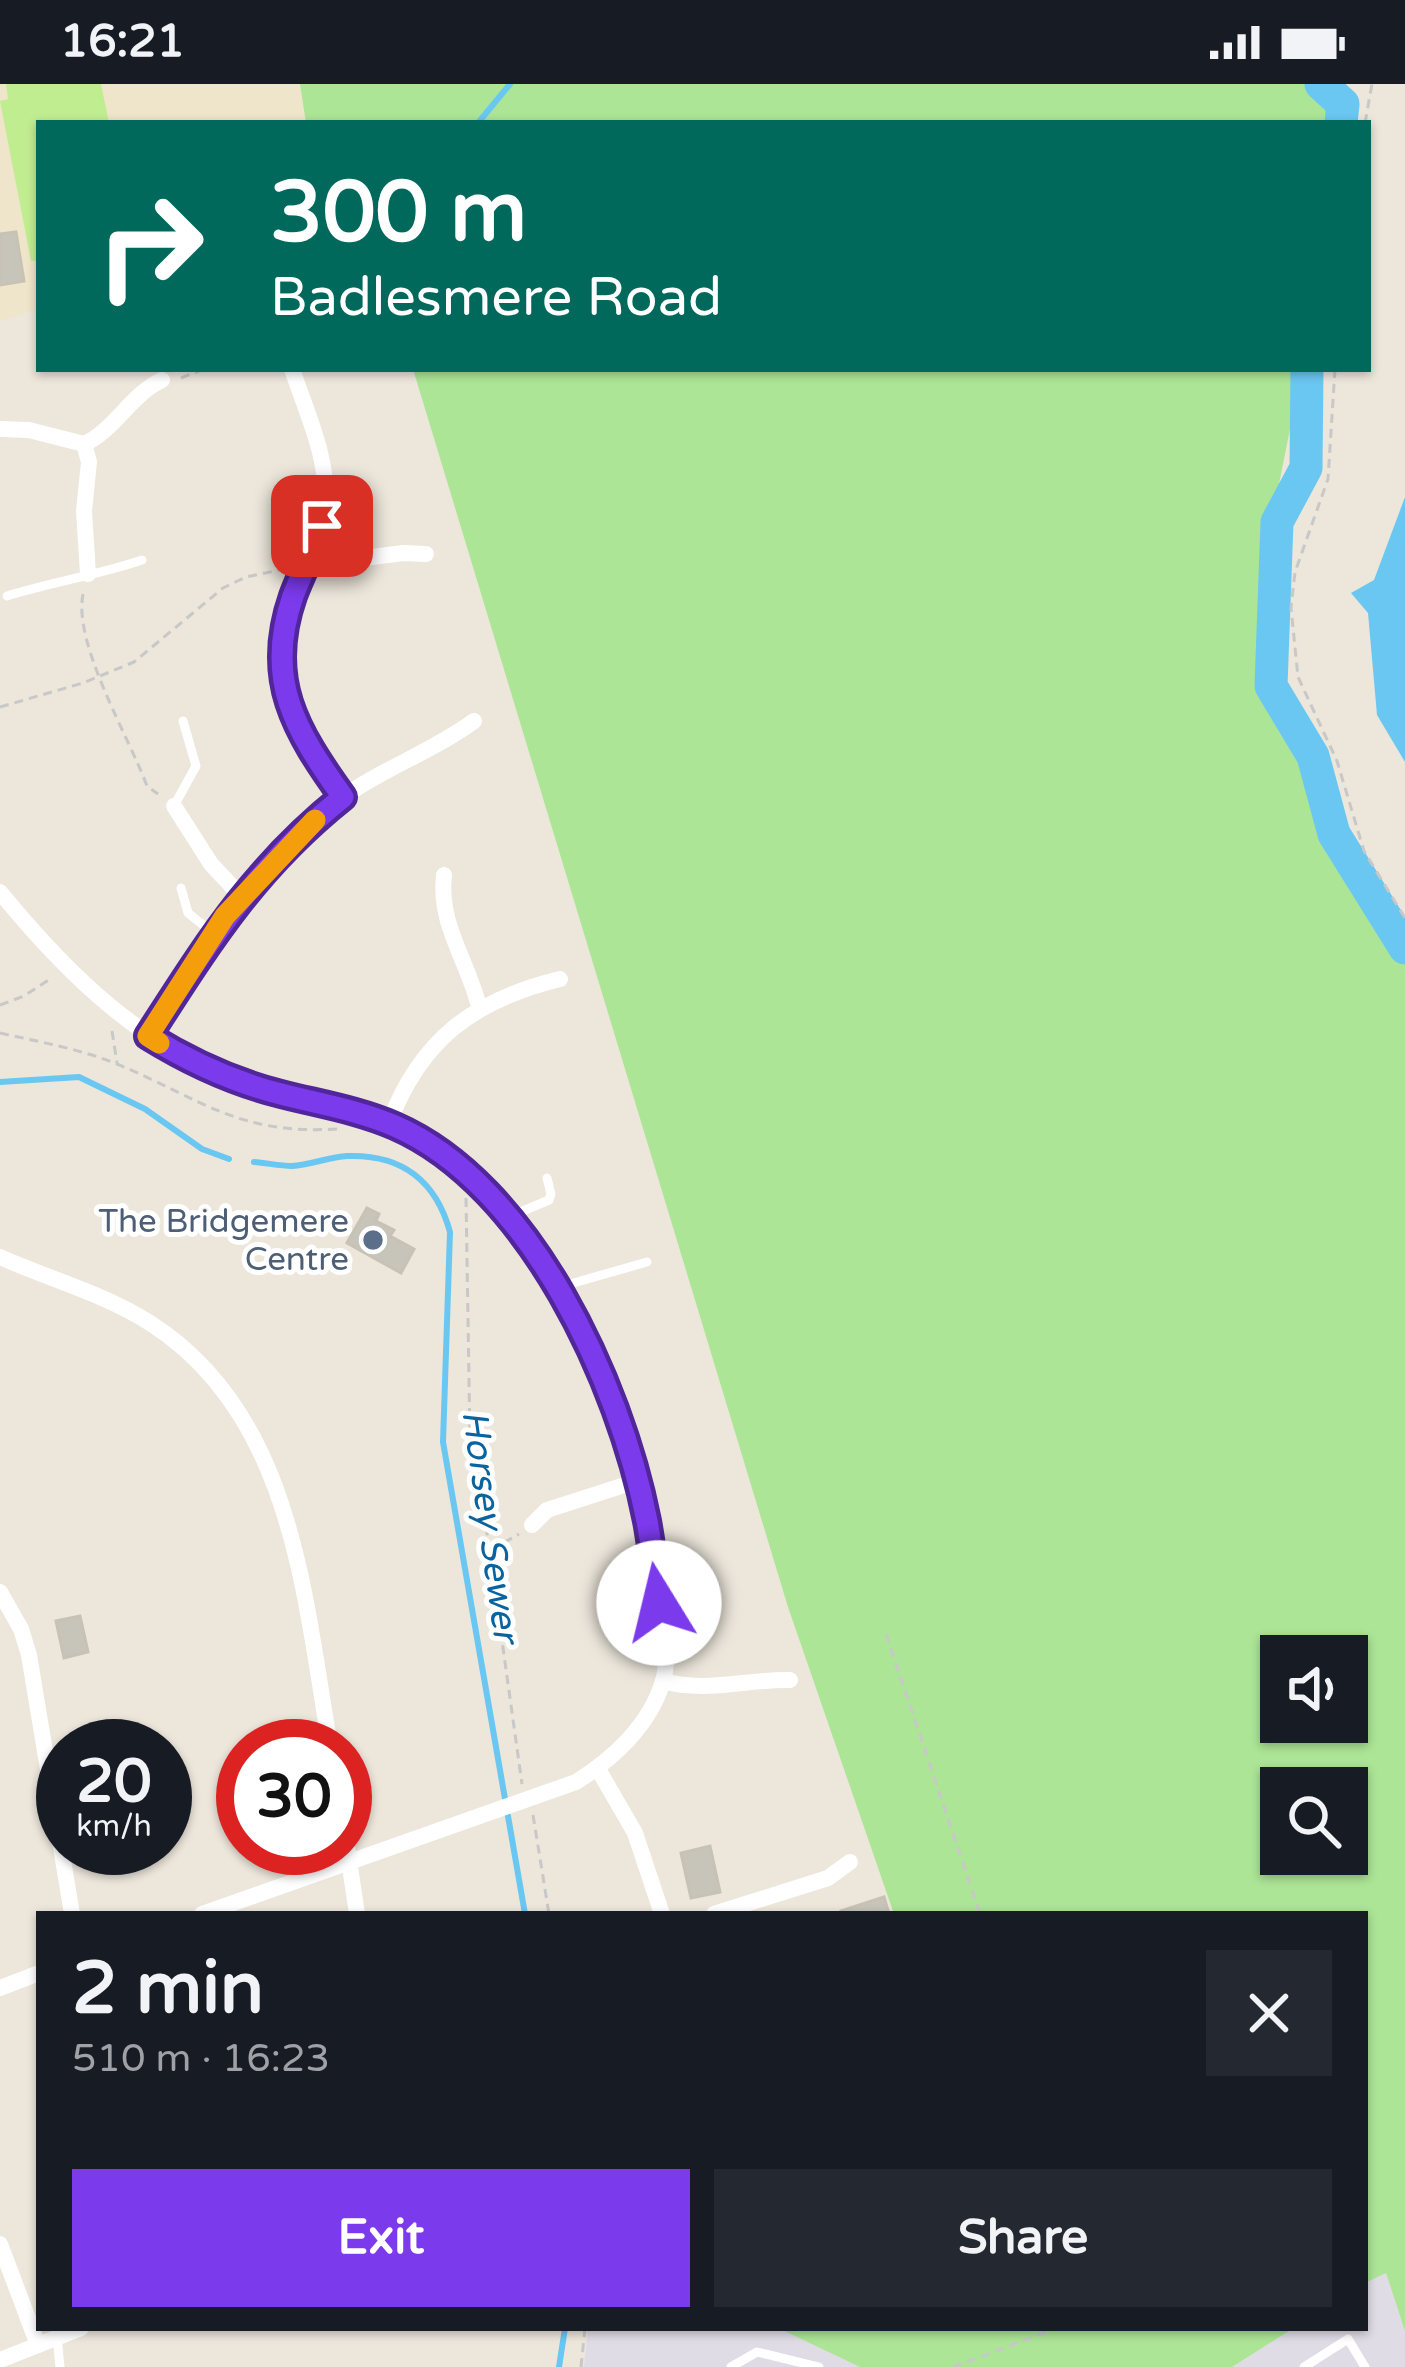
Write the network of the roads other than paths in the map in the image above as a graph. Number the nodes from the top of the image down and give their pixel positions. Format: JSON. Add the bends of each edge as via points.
{"nodes":[{"id":1,"x":293,"y":372,"type":"edge"},
{"id":2,"x":161,"y":380,"type":"road end"},
{"id":3,"x":0,"y":429,"type":"edge"},
{"id":4,"x":84,"y":444,"type":"junction"},
{"id":5,"x":315,"y":548,"type":"junction"},
{"id":6,"x":426,"y":554,"type":"dead end"},
{"id":7,"x":142,"y":560,"type":"dead end"},
{"id":8,"x":88,"y":574,"type":"junction"},
{"id":9,"x":7,"y":596,"type":"dead end"},
{"id":10,"x":183,"y":721,"type":"dead end"},
{"id":11,"x":474,"y":721,"type":"dead end"},
{"id":12,"x":343,"y":797,"type":"junction"},
{"id":13,"x":174,"y":806,"type":"joint"},
{"id":14,"x":444,"y":875,"type":"dead end"},
{"id":15,"x":181,"y":888,"type":"dead end"},
{"id":16,"x":0,"y":892,"type":"edge"},
{"id":17,"x":241,"y":896,"type":"junction"},
{"id":18,"x":213,"y":933,"type":"junction"},
{"id":19,"x":560,"y":979,"type":"dead end"},
{"id":20,"x":479,"y":1006,"type":"junction"},
{"id":21,"x":148,"y":1036,"type":"junction"},
{"id":22,"x":389,"y":1124,"type":"junction"},
{"id":23,"x":547,"y":1178,"type":"dead end"},
{"id":24,"x":511,"y":1216,"type":"junction"},
{"id":25,"x":0,"y":1257,"type":"edge"},
{"id":26,"x":647,"y":1262,"type":"dead end"},
{"id":27,"x":556,"y":1288,"type":"junction"},
{"id":28,"x":637,"y":1481,"type":"junction"},
{"id":29,"x":532,"y":1525,"type":"road end"},
{"id":30,"x":0,"y":1592,"type":"edge"},
{"id":31,"x":790,"y":1680,"type":"dead end"},
{"id":32,"x":663,"y":1681,"type":"junction"},
{"id":33,"x":325,"y":1719,"type":"edge"},
{"id":34,"x":598,"y":1769,"type":"junction"},
{"id":35,"x":372,"y":1853,"type":"edge"},
{"id":36,"x":850,"y":1862,"type":"dead end"},
{"id":37,"x":309,"y":1875,"type":"edge"},
{"id":38,"x":352,"y":1875,"type":"edge"},
{"id":39,"x":72,"y":1911,"type":"edge"},
{"id":40,"x":210,"y":1911,"type":"edge"},
{"id":41,"x":357,"y":1911,"type":"edge"},
{"id":42,"x":661,"y":1911,"type":"edge"},
{"id":43,"x":724,"y":1911,"type":"edge"},
{"id":44,"x":36,"y":1974,"type":"edge"},
{"id":45,"x":0,"y":1988,"type":"edge"},
{"id":46,"x":0,"y":2244,"type":"edge"},
{"id":47,"x":74,"y":2331,"type":"edge"},
{"id":48,"x":57,"y":2337,"type":"junction"},
{"id":49,"x":38,"y":2345,"type":"junction"},
{"id":50,"x":0,"y":2360,"type":"edge"},
{"id":51,"x":60,"y":2367,"type":"edge"},
{"id":52,"x":731,"y":2367,"type":"edge"},
{"id":53,"x":819,"y":2367,"type":"edge"},
{"id":54,"x":1304,"y":2367,"type":"edge"},
{"id":55,"x":1365,"y":2367,"type":"edge"}],
"edges":[{"from":1,"to":5,"type":"street","via":[[326,480]]},
{"from":2,"to":4,"type":"street"},
{"from":3,"to":4,"type":"street"},
{"from":4,"to":8,"type":"street"},
{"from":5,"to":6,"type":"street","via":[[349,560]]},
{"from":5,"to":12,"type":"street","via":[[284,630],[283,690]]},
{"from":7,"to":8,"type":"lane"},
{"from":8,"to":9,"type":"lane"},
{"from":10,"to":13,"type":"lane","via":[[196,766]]},
{"from":11,"to":12,"type":"street"},
{"from":12,"to":17,"type":"street"},
{"from":13,"to":17,"type":"street"},
{"from":14,"to":20,"type":"street","via":[[441,899]]},
{"from":15,"to":18,"type":"lane","via":[[188,913]]},
{"from":16,"to":21,"type":"street","via":[[65,966]]},
{"from":17,"to":18,"type":"street"},
{"from":18,"to":21,"type":"street"},
{"from":19,"to":20,"type":"street"},
{"from":20,"to":22,"type":"street","via":[[410,1075]]},
{"from":21,"to":22,"type":"street","via":[[213,1072]]},
{"from":22,"to":24,"type":"street","via":[[459,1164]]},
{"from":23,"to":24,"type":"lane","via":[[549,1200]]},
{"from":24,"to":27,"type":"street"},
{"from":25,"to":33,"type":"street","via":[[151,1324],[236,1411],[263,1453],[286,1516]]},
{"from":26,"to":27,"type":"lane"},
{"from":27,"to":28,"type":"street","via":[[608,1393]]},
{"from":28,"to":29,"type":"street","via":[[547,1510]]},
{"from":28,"to":32,"type":"street","via":[[665,1644]]},
{"from":30,"to":39,"type":"street","via":[[29,1655]]},
{"from":31,"to":32,"type":"street","via":[[704,1688]]},
{"from":32,"to":34,"type":"street","via":[[626,1743]]},
{"from":34,"to":35,"type":"street"},
{"from":34,"to":42,"type":"street","via":[[635,1833]]},
{"from":36,"to":43,"type":"street","via":[[827,1879]]},
{"from":37,"to":40,"type":"street"},
{"from":38,"to":41,"type":"street"},
{"from":44,"to":45,"type":"street"},
{"from":46,"to":49,"type":"street"},
{"from":47,"to":48,"type":"street"},
{"from":48,"to":49,"type":"street"},
{"from":48,"to":51,"type":"lane"},
{"from":49,"to":50,"type":"street"},
{"from":52,"to":53,"type":"lane","via":[[757,2352]]},
{"from":54,"to":55,"type":"lane","via":[[1348,2338]]}]}
